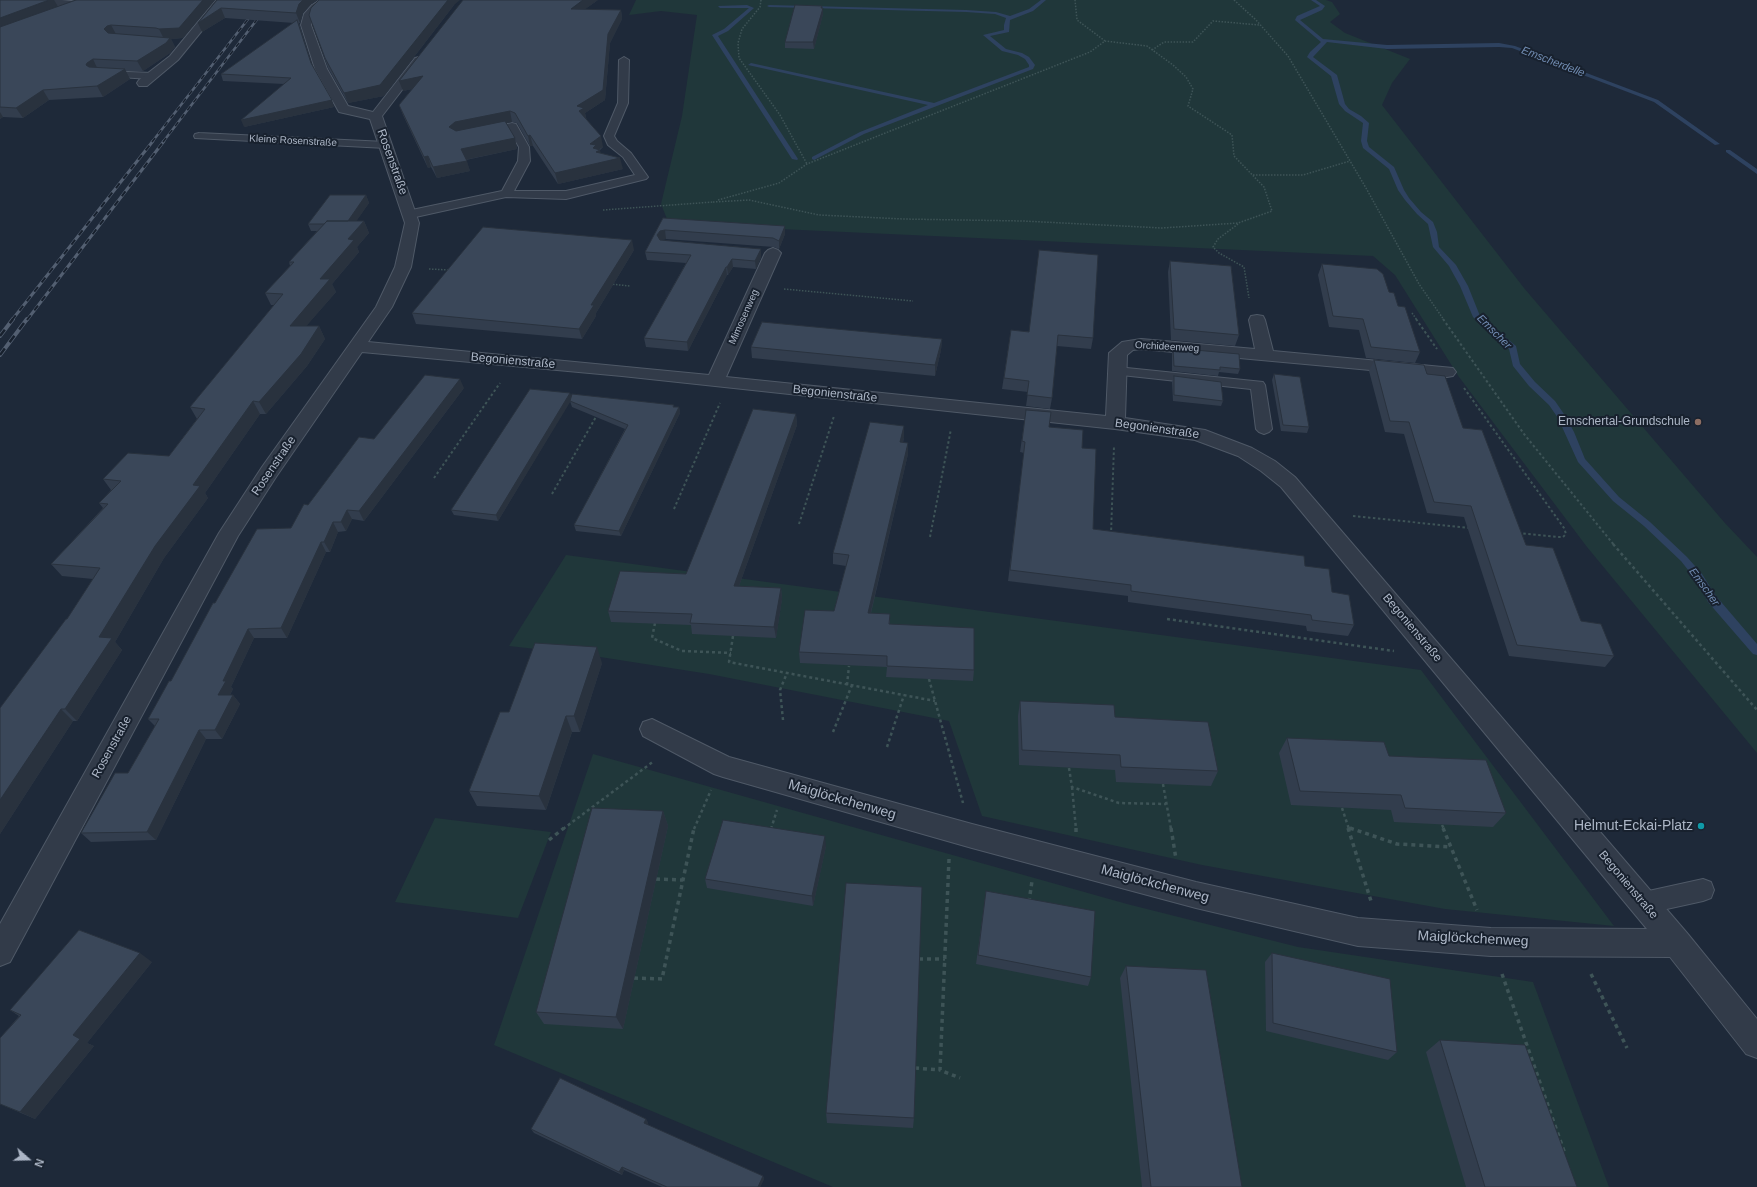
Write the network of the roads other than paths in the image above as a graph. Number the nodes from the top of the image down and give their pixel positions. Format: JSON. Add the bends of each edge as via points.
{"nodes":[{"id":1,"x":30,"y":0,"type":"edge"},
{"id":2,"x":93,"y":0,"type":"edge"},
{"id":3,"x":222,"y":0,"type":"edge"},
{"id":4,"x":328,"y":0,"type":"edge"},
{"id":5,"x":80,"y":5,"type":"junction"},
{"id":6,"x":60,"y":13,"type":"edge"},
{"id":7,"x":188,"y":42,"type":"junction"},
{"id":8,"x":174,"y":43,"type":"edge"},
{"id":9,"x":427,"y":50,"type":"edge"},
{"id":10,"x":624,"y":60,"type":"dead end"},
{"id":11,"x":98,"y":74,"type":"edge"},
{"id":12,"x":147,"y":80,"type":"joint"},
{"id":13,"x":376,"y":116,"type":"junction"},
{"id":14,"x":474,"y":134,"type":"edge"},
{"id":15,"x":199,"y":136,"type":"dead end"},
{"id":16,"x":386,"y":145,"type":"junction"},
{"id":17,"x":506,"y":194,"type":"junction"},
{"id":18,"x":411,"y":214,"type":"junction"},
{"id":19,"x":766,"y":252,"type":"dead end"},
{"id":20,"x":1257,"y":320,"type":"road end"},
{"id":21,"x":358,"y":346,"type":"junction"},
{"id":22,"x":1265,"y":355,"type":"junction"},
{"id":23,"x":1117,"y":371,"type":"junction"},
{"id":24,"x":1447,"y":372,"type":"dead end"},
{"id":25,"x":722,"y":382,"type":"junction"},
{"id":26,"x":1115,"y":423,"type":"junction"},
{"id":27,"x":1264,"y":429,"type":"dead end"},
{"id":28,"x":652,"y":729,"type":"dead end"},
{"id":29,"x":1703,"y":890,"type":"dead end"},
{"id":30,"x":1644,"y":903,"type":"junction"},
{"id":31,"x":1677,"y":943,"type":"junction"},
{"id":32,"x":0,"y":952,"type":"edge"},
{"id":33,"x":1757,"y":1043,"type":"edge"}],
"edges":[{"from":1,"to":5,"type":"street"},
{"from":2,"to":5,"type":"street"},
{"from":3,"to":7,"type":"street"},
{"from":4,"to":13,"type":"street","name":"Rosenstraße","via":[[316,7],[308,16],[306,25],[321,69],[343,109]]},
{"from":5,"to":6,"type":"street"},
{"from":7,"to":8,"type":"street"},
{"from":7,"to":12,"type":"street","via":[[174,58]]},
{"from":9,"to":13,"type":"street"},
{"from":10,"to":17,"type":"lane","via":[[623,103],[609,136],[612,143],[627,154],[642,177],[566,194]]},
{"from":11,"to":12,"type":"lane"},
{"from":13,"to":16,"type":"street","name":"Rosenstraße"},
{"from":14,"to":17,"type":"lane","via":[[512,126],[524,147],[524,161]]},
{"from":15,"to":16,"type":"lane","name":"Kleine Rosenstraße"},
{"from":16,"to":18,"type":"street","name":"Rosenstraße"},
{"from":17,"to":18,"type":"lane"},
{"from":18,"to":21,"type":"street","name":"Rosenstraße","via":[[412,223],[403,267],[384,307]]},
{"from":19,"to":25,"type":"street","name":"Mimosenweg","via":[[758,286]]},
{"from":20,"to":22,"type":"street"},
{"from":21,"to":25,"type":"street","name":"Begonienstraße"},
{"from":21,"to":32,"type":"street","name":"Rosenstraße","via":[[229,533]]},
{"from":22,"to":23,"type":"street","name":"Orchideenweg","via":[[1141,344],[1128,346],[1118,353]]},
{"from":22,"to":24,"type":"street","name":"Orchideenweg"},
{"from":23,"to":26,"type":"street","name":"Orchideenweg"},
{"from":23,"to":27,"type":"lane","via":[[1258,385]]},
{"from":25,"to":26,"type":"street","name":"Begonienstraße"},
{"from":26,"to":30,"type":"street","name":"Begonienstraße","via":[[1198,434],[1245,452],[1288,482]]},
{"from":28,"to":31,"type":"street","name":"Maiglöckchenweg","via":[[723,766],[1181,891],[1358,932],[1491,942]]},
{"from":29,"to":30,"type":"lane"},
{"from":30,"to":31,"type":"street","name":"Begonienstraße"},
{"from":31,"to":33,"type":"street","name":"Begonienstraße"}]}
